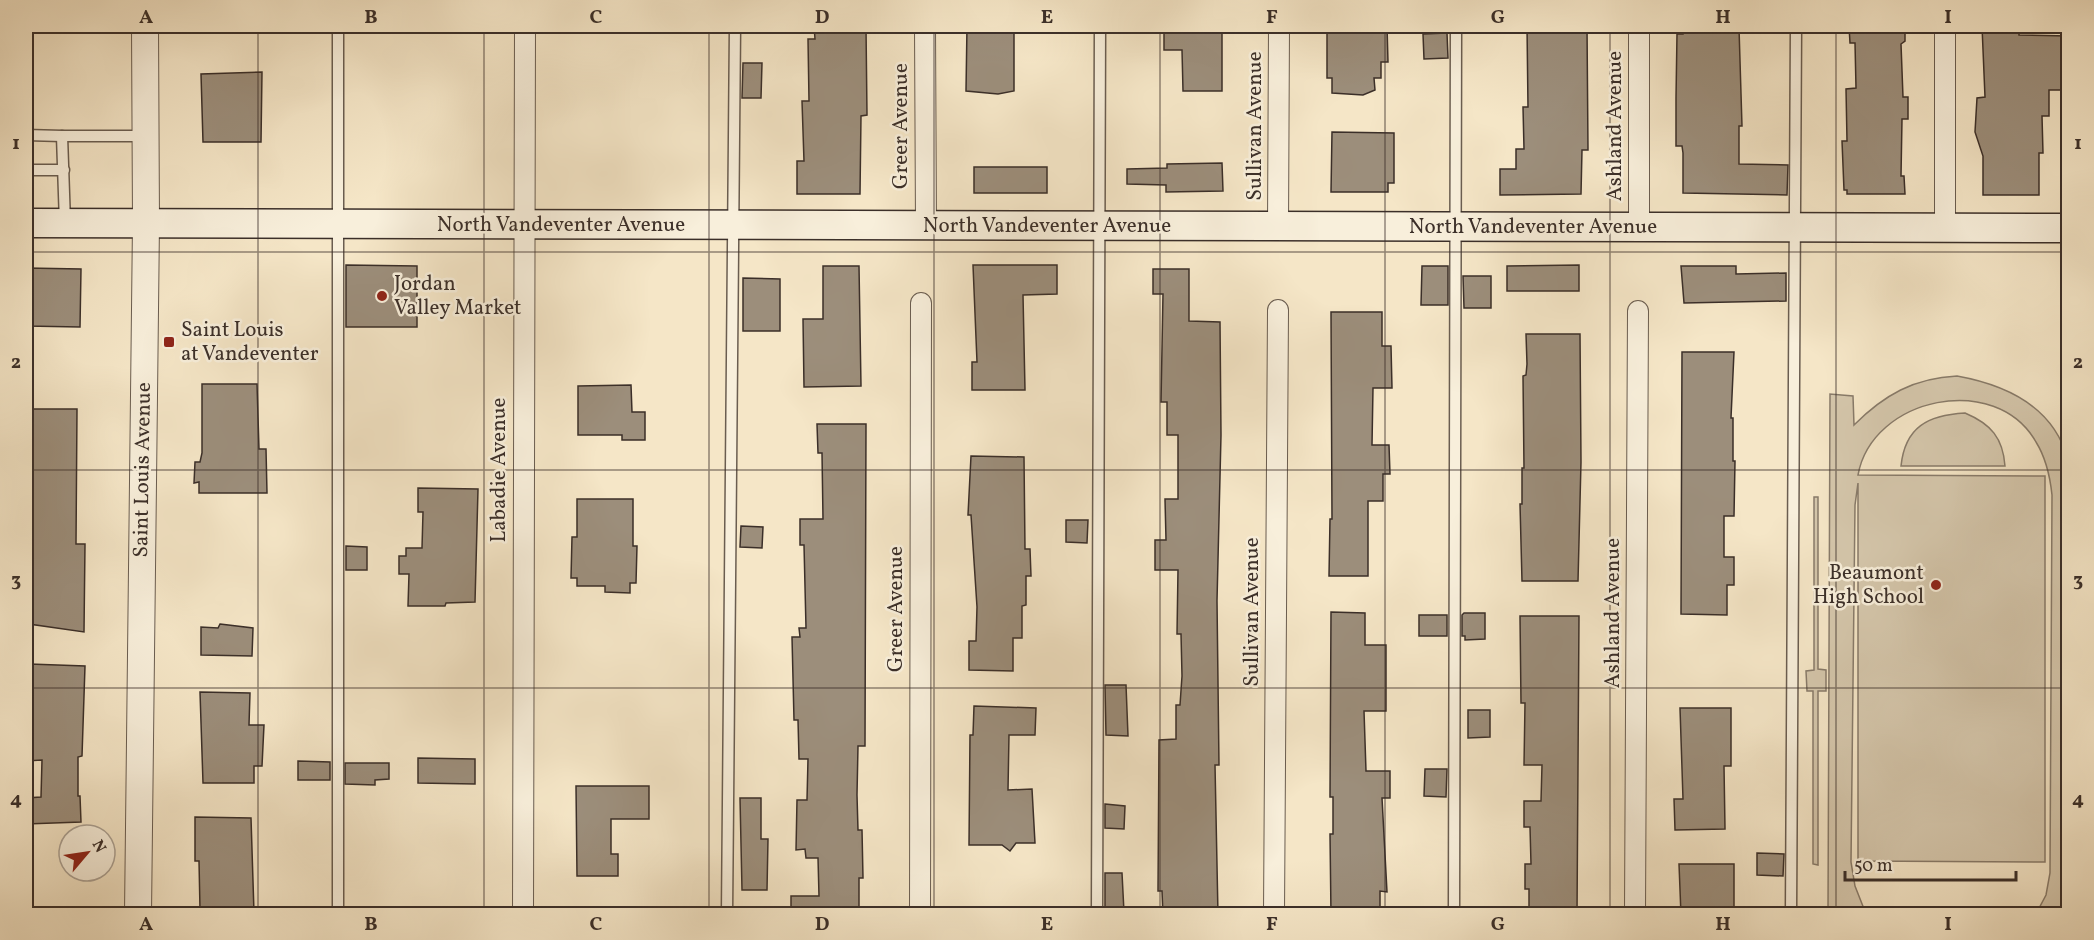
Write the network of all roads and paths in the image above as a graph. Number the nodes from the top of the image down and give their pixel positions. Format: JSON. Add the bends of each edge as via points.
{"nodes":[{"id":1,"x":145,"y":26,"type":"edge"},
{"id":2,"x":338,"y":26,"type":"edge"},
{"id":3,"x":525,"y":26,"type":"edge"},
{"id":4,"x":735,"y":26,"type":"edge"},
{"id":5,"x":925,"y":26,"type":"edge"},
{"id":6,"x":1101,"y":26,"type":"edge"},
{"id":7,"x":1279,"y":26,"type":"edge"},
{"id":8,"x":1455,"y":26,"type":"edge"},
{"id":9,"x":1639,"y":26,"type":"edge"},
{"id":10,"x":1796,"y":26,"type":"edge"},
{"id":11,"x":1945,"y":26,"type":"edge"},
{"id":12,"x":26,"y":135,"type":"edge"},
{"id":13,"x":62,"y":136,"type":"junction"},
{"id":14,"x":146,"y":136,"type":"junction"},
{"id":15,"x":26,"y":170,"type":"edge"},
{"id":16,"x":63,"y":170,"type":"junction"},
{"id":17,"x":26,"y":223,"type":"edge"},
{"id":18,"x":146,"y":223,"type":"junction"},
{"id":19,"x":64,"y":224,"type":"junction"},
{"id":20,"x":338,"y":224,"type":"junction"},
{"id":21,"x":524,"y":225,"type":"junction"},
{"id":22,"x":733,"y":225,"type":"junction"},
{"id":23,"x":926,"y":226,"type":"junction"},
{"id":24,"x":1100,"y":226,"type":"junction"},
{"id":25,"x":1278,"y":227,"type":"junction"},
{"id":26,"x":1455,"y":227,"type":"junction"},
{"id":27,"x":1639,"y":227,"type":"junction"},
{"id":28,"x":1795,"y":228,"type":"junction"},
{"id":29,"x":1945,"y":228,"type":"junction"},
{"id":30,"x":2068,"y":228,"type":"edge"},
{"id":31,"x":921,"y":303,"type":"dead end"},
{"id":32,"x":1278,"y":310,"type":"dead end"},
{"id":33,"x":1638,"y":311,"type":"dead end"},
{"id":34,"x":138,"y":915,"type":"edge"},
{"id":35,"x":338,"y":915,"type":"edge"},
{"id":36,"x":523,"y":915,"type":"edge"},
{"id":37,"x":727,"y":915,"type":"edge"},
{"id":38,"x":920,"y":915,"type":"edge"},
{"id":39,"x":1097,"y":915,"type":"edge"},
{"id":40,"x":1274,"y":915,"type":"edge"},
{"id":41,"x":1454,"y":915,"type":"edge"},
{"id":42,"x":1635,"y":915,"type":"edge"},
{"id":43,"x":1791,"y":915,"type":"edge"}],
"edges":[{"from":1,"to":14,"type":"street","name":"Saint Louis Avenue"},
{"from":2,"to":20,"type":"lane"},
{"from":3,"to":21,"type":"street","name":"Labadie Avenue"},
{"from":4,"to":22,"type":"lane"},
{"from":5,"to":23,"type":"street","name":"Greer Avenue"},
{"from":6,"to":24,"type":"lane"},
{"from":7,"to":25,"type":"street","name":"Sullivan Avenue"},
{"from":8,"to":26,"type":"lane"},
{"from":9,"to":27,"type":"street","name":"Ashland Avenue"},
{"from":10,"to":28,"type":"lane"},
{"from":11,"to":29,"type":"street"},
{"from":12,"to":13,"type":"lane"},
{"from":13,"to":14,"type":"lane"},
{"from":13,"to":16,"type":"lane"},
{"from":14,"to":18,"type":"street","name":"Saint Louis Avenue"},
{"from":15,"to":16,"type":"lane"},
{"from":16,"to":19,"type":"lane"},
{"from":17,"to":19,"type":"main road","name":"North Vandeventer Avenue"},
{"from":18,"to":19,"type":"main road","name":"North Vandeventer Avenue"},
{"from":18,"to":20,"type":"main road","name":"North Vandeventer Avenue"},
{"from":18,"to":34,"type":"street","name":"Saint Louis Avenue"},
{"from":20,"to":21,"type":"main road","name":"North Vandeventer Avenue"},
{"from":20,"to":35,"type":"lane"},
{"from":21,"to":22,"type":"main road","name":"North Vandeventer Avenue"},
{"from":21,"to":36,"type":"street","name":"Labadie Avenue"},
{"from":22,"to":23,"type":"main road","name":"North Vandeventer Avenue"},
{"from":22,"to":37,"type":"lane"},
{"from":23,"to":24,"type":"main road","name":"North Vandeventer Avenue"},
{"from":24,"to":25,"type":"main road","name":"North Vandeventer Avenue"},
{"from":24,"to":39,"type":"lane"},
{"from":25,"to":26,"type":"main road","name":"North Vandeventer Avenue"},
{"from":26,"to":27,"type":"main road","name":"North Vandeventer Avenue"},
{"from":26,"to":41,"type":"lane"},
{"from":27,"to":28,"type":"main road","name":"North Vandeventer Avenue"},
{"from":28,"to":29,"type":"main road","name":"North Vandeventer Avenue"},
{"from":28,"to":43,"type":"lane"},
{"from":29,"to":30,"type":"main road","name":"North Vandeventer Avenue"},
{"from":31,"to":38,"type":"street","name":"Greer Avenue"},
{"from":32,"to":40,"type":"street","name":"Sullivan Avenue"},
{"from":33,"to":42,"type":"street","name":"Ashland Avenue"}]}
